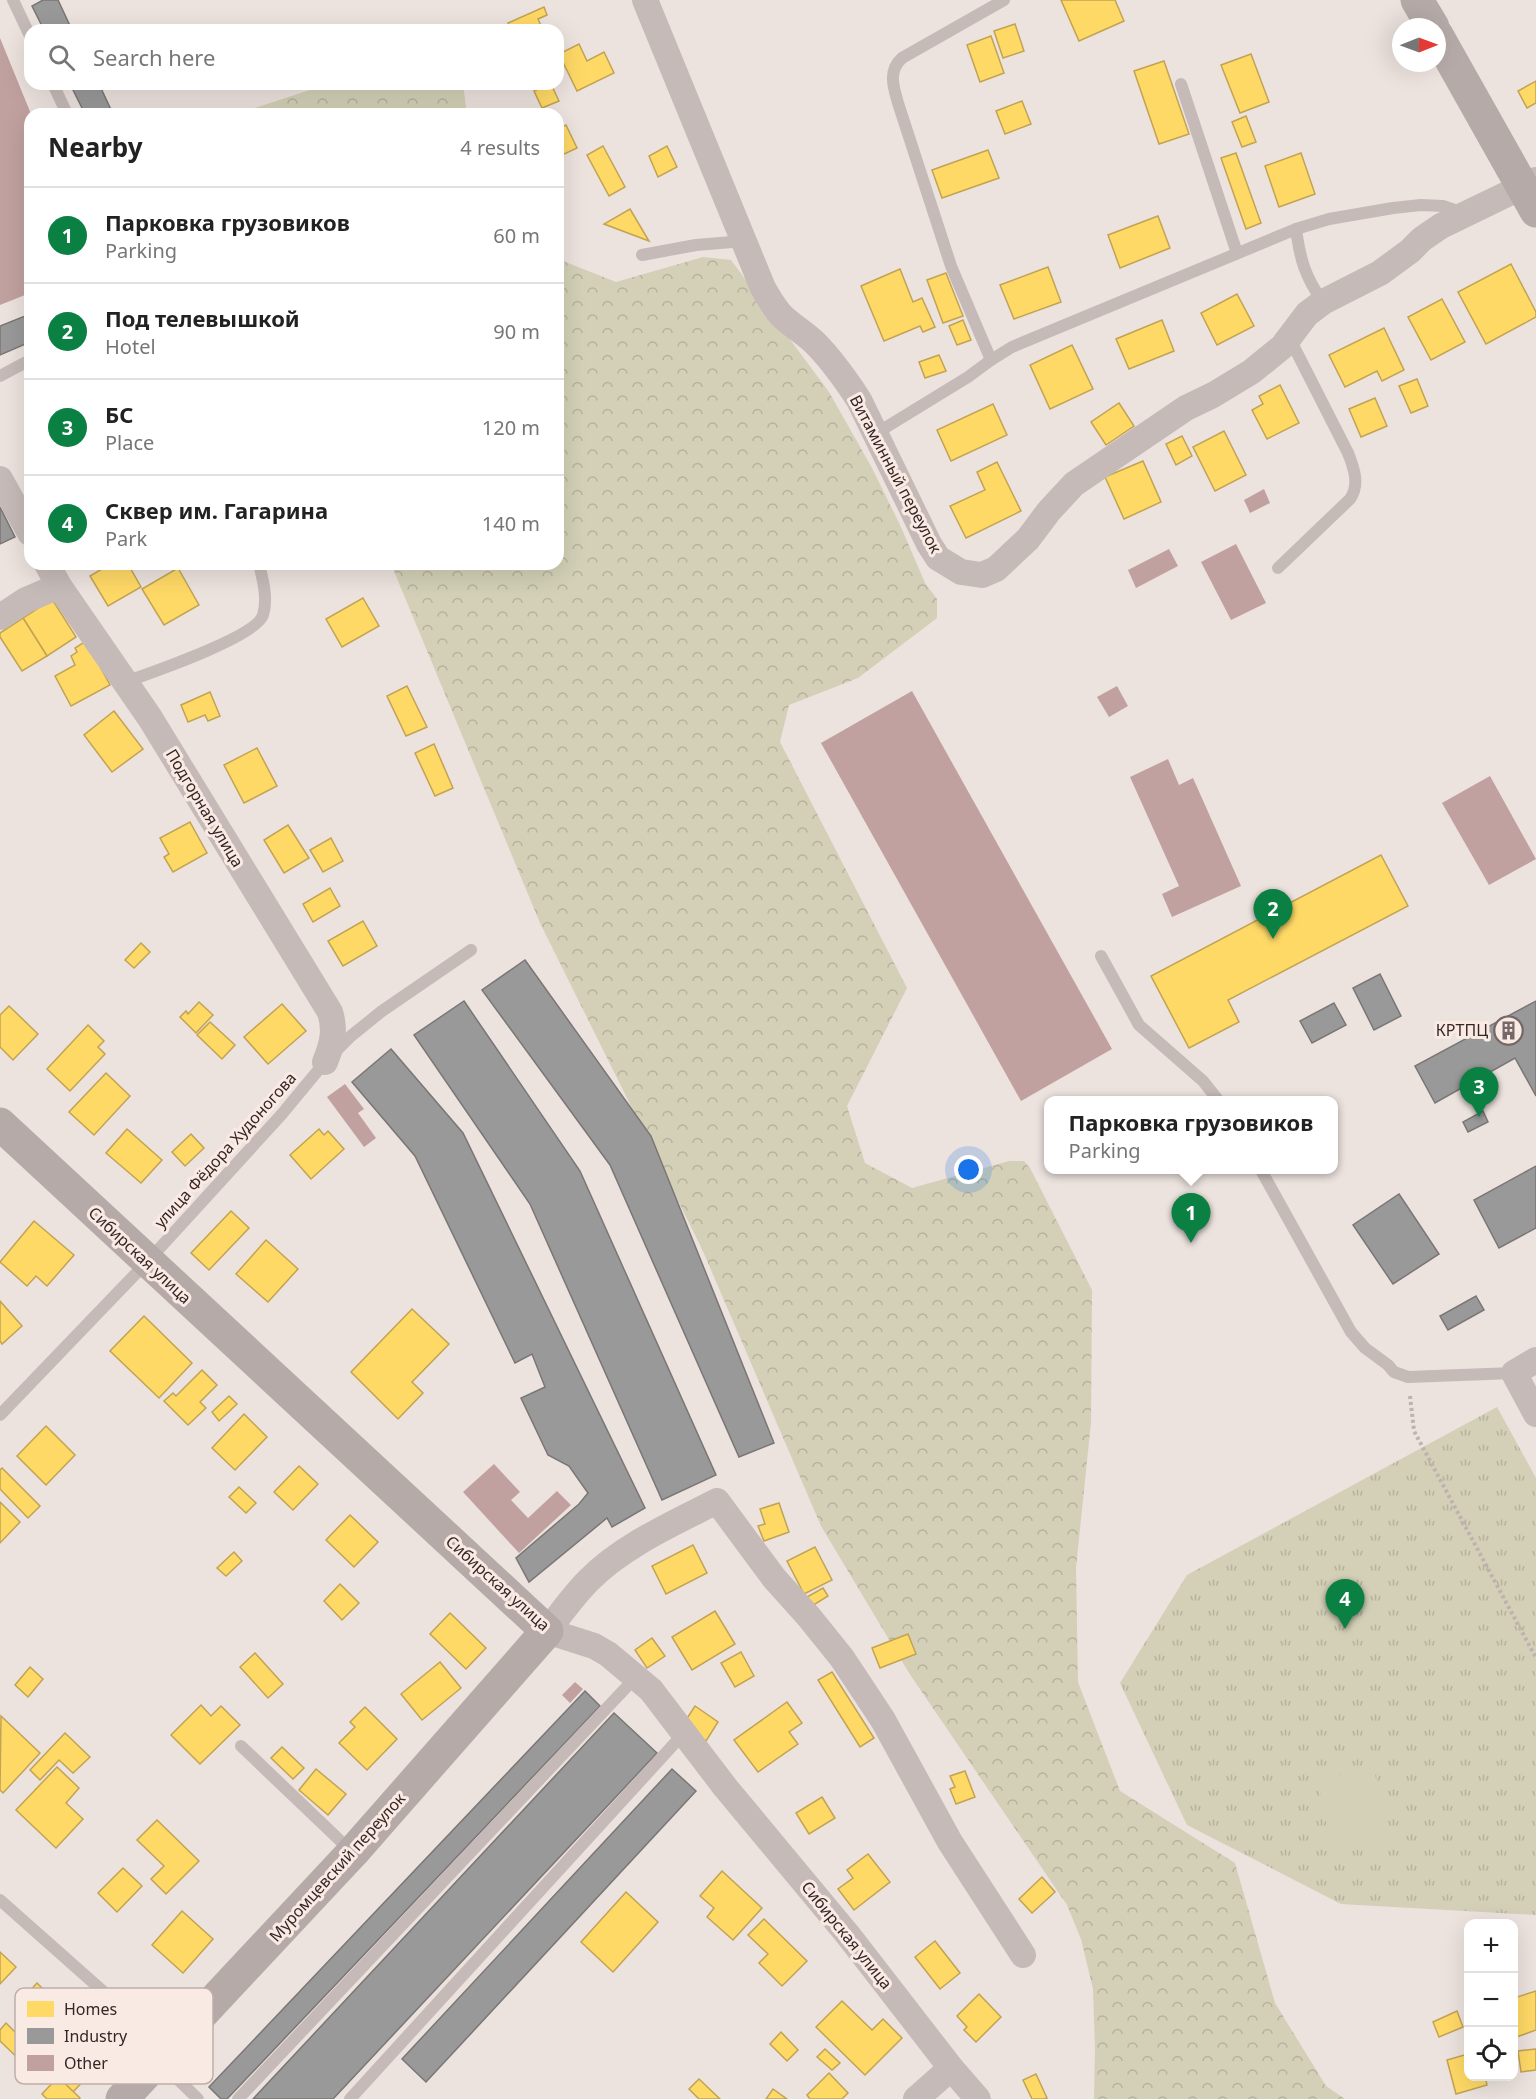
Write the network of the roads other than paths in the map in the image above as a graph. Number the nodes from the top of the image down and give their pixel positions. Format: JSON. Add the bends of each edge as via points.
{"nodes":[{"id":1,"x":13,"y":0,"type":"edge"},
{"id":2,"x":645,"y":0,"type":"edge"},
{"id":3,"x":1004,"y":0,"type":"edge"},
{"id":4,"x":1417,"y":0,"type":"edge"},
{"id":5,"x":1428,"y":18,"type":"edge"},
{"id":6,"x":24,"y":24,"type":"edge"},
{"id":7,"x":1446,"y":50,"type":"edge"},
{"id":8,"x":1182,"y":84,"type":"dead end"},
{"id":9,"x":56,"y":90,"type":"edge"},
{"id":10,"x":64,"y":108,"type":"edge"},
{"id":11,"x":1532,"y":193,"type":"edge"},
{"id":12,"x":1467,"y":214,"type":"junction"},
{"id":13,"x":1296,"y":229,"type":"junction"},
{"id":14,"x":744,"y":241,"type":"junction"},
{"id":15,"x":1237,"y":253,"type":"junction"},
{"id":16,"x":642,"y":255,"type":"dead end"},
{"id":17,"x":1323,"y":302,"type":"junction"},
{"id":18,"x":1289,"y":338,"type":"junction"},
{"id":19,"x":991,"y":360,"type":"junction"},
{"id":20,"x":24,"y":363,"type":"edge"},
{"id":21,"x":0,"y":376,"type":"edge"},
{"id":22,"x":875,"y":434,"type":"junction"},
{"id":23,"x":0,"y":479,"type":"edge"},
{"id":24,"x":24,"y":522,"type":"edge"},
{"id":25,"x":1278,"y":568,"type":"dead end"},
{"id":26,"x":260,"y":570,"type":"edge"},
{"id":27,"x":53,"y":575,"type":"edge"},
{"id":28,"x":0,"y":617,"type":"edge"},
{"id":29,"x":125,"y":682,"type":"junction"},
{"id":30,"x":471,"y":950,"type":"dead end"},
{"id":31,"x":1101,"y":956,"type":"dead end"},
{"id":32,"x":325,"y":1062,"type":"junction"},
{"id":33,"x":1214,"y":1096,"type":"edge"},
{"id":34,"x":0,"y":1124,"type":"edge"},
{"id":35,"x":1263,"y":1174,"type":"edge"},
{"id":36,"x":147,"y":1262,"type":"junction"},
{"id":37,"x":1536,"y":1359,"type":"edge"},
{"id":38,"x":1514,"y":1373,"type":"junction"},
{"id":39,"x":1536,"y":1414,"type":"edge"},
{"id":40,"x":0,"y":1415,"type":"edge"},
{"id":41,"x":547,"y":1631,"type":"junction"},
{"id":42,"x":636,"y":1677,"type":"junction"},
{"id":43,"x":684,"y":1733,"type":"junction"},
{"id":44,"x":241,"y":1746,"type":"dead end"},
{"id":45,"x":353,"y":1852,"type":"junction"},
{"id":46,"x":0,"y":1900,"type":"edge"},
{"id":47,"x":1023,"y":1954,"type":"dead end"},
{"id":48,"x":99,"y":1988,"type":"edge"},
{"id":49,"x":213,"y":2001,"type":"edge"},
{"id":50,"x":951,"y":2068,"type":"junction"},
{"id":51,"x":136,"y":2084,"type":"edge"},
{"id":52,"x":183,"y":2084,"type":"edge"},
{"id":53,"x":122,"y":2099,"type":"edge"},
{"id":54,"x":198,"y":2099,"type":"edge"},
{"id":55,"x":238,"y":2099,"type":"edge"},
{"id":56,"x":350,"y":2099,"type":"edge"},
{"id":57,"x":916,"y":2099,"type":"edge"},
{"id":58,"x":978,"y":2099,"type":"edge"}],
"edges":[{"from":1,"to":6,"type":"lane"},
{"from":2,"to":14,"type":"street","name":"Витаминный переулок"},
{"from":3,"to":19,"type":"lane","via":[[902,58],[892,72],[898,103],[951,266]]},
{"from":4,"to":5,"type":"street"},
{"from":7,"to":11,"type":"street"},
{"from":8,"to":15,"type":"lane"},
{"from":9,"to":10,"type":"lane"},
{"from":11,"to":12,"type":"street","name":"Витаминный переулок"},
{"from":12,"to":13,"type":"lane","via":[[1443,206],[1421,205],[1329,219]]},
{"from":12,"to":17,"type":"street","name":"Витаминный переулок","via":[[1441,226],[1380,273]]},
{"from":13,"to":15,"type":"lane"},
{"from":13,"to":17,"type":"lane","via":[[1302,266]]},
{"from":14,"to":16,"type":"lane"},
{"from":14,"to":22,"type":"street","name":"Витаминный переулок","via":[[772,305],[828,356],[859,400]]},
{"from":15,"to":19,"type":"lane","via":[[1030,339]]},
{"from":17,"to":18,"type":"street","name":"Витаминный переулок","via":[[1307,314]]},
{"from":18,"to":22,"type":"street","name":"Витаминный переулок","via":[[1251,372],[1186,408],[1074,484],[1028,539],[996,569],[982,574],[961,572],[938,558]]},
{"from":18,"to":25,"type":"lane","via":[[1348,453],[1355,492]]},
{"from":19,"to":22,"type":"lane"},
{"from":20,"to":21,"type":"lane"},
{"from":23,"to":24,"type":"street"},
{"from":26,"to":29,"type":"lane","via":[[264,614],[255,625],[236,638]]},
{"from":27,"to":28,"type":"street"},
{"from":27,"to":29,"type":"street","name":"Подгорная улица"},
{"from":29,"to":32,"type":"street","name":"Подгорная улица","via":[[330,1012],[334,1033]]},
{"from":30,"to":32,"type":"lane","name":"улица Фёдора Худоногова","via":[[382,1011]]},
{"from":31,"to":33,"type":"lane","via":[[1139,1024],[1203,1080]]},
{"from":32,"to":36,"type":"lane","name":"улица Фёдора Худоногова"},
{"from":34,"to":36,"type":"street","name":"Сибирская улица"},
{"from":35,"to":38,"type":"lane","via":[[1351,1332],[1394,1372],[1408,1377]]},
{"from":36,"to":40,"type":"lane","name":"улица Фёдора Худоногова"},
{"from":36,"to":41,"type":"street","name":"Сибирская улица"},
{"from":37,"to":38,"type":"street"},
{"from":38,"to":39,"type":"street"},
{"from":41,"to":42,"type":"street","name":"Сибирская улица","via":[[594,1646]]},
{"from":41,"to":45,"type":"street","name":"Муромцевский переулок"},
{"from":41,"to":47,"type":"street","via":[[607,1564],[717,1501],[884,1720],[950,1842]]},
{"from":42,"to":43,"type":"street","name":"Сибирская улица"},
{"from":42,"to":55,"type":"lane"},
{"from":43,"to":50,"type":"street","name":"Сибирская улица"},
{"from":43,"to":56,"type":"lane"},
{"from":44,"to":45,"type":"lane"},
{"from":45,"to":49,"type":"street","name":"Муромцевский переулок"},
{"from":46,"to":48,"type":"lane"},
{"from":50,"to":57,"type":"street"},
{"from":50,"to":58,"type":"street","name":"Сибирская улица"},
{"from":51,"to":53,"type":"street","name":"Муромцевский переулок"},
{"from":52,"to":54,"type":"lane"}]}
